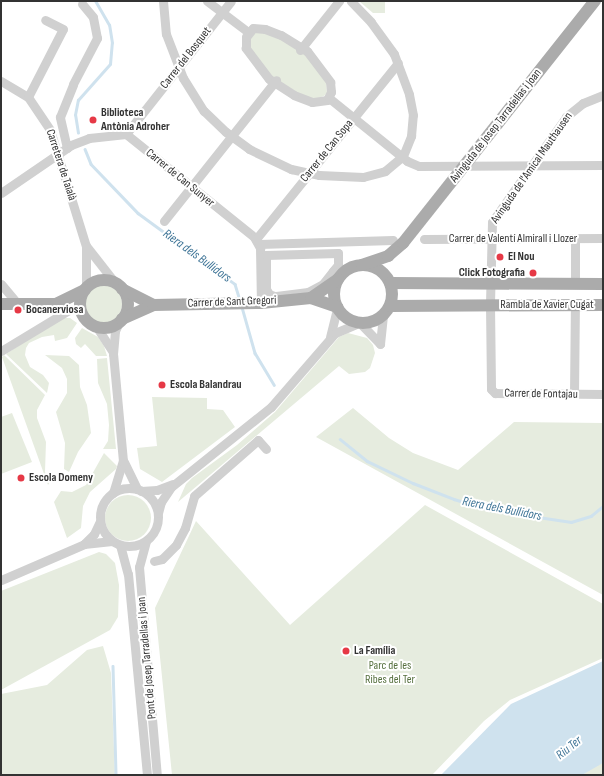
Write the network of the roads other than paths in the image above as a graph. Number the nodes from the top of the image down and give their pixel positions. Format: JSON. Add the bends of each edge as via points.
{"nodes":[{"id":1,"x":163,"y":1,"type":"edge"},
{"id":2,"x":207,"y":1,"type":"edge"},
{"id":3,"x":231,"y":1,"type":"edge"},
{"id":4,"x":339,"y":1,"type":"edge"},
{"id":5,"x":351,"y":1,"type":"edge"},
{"id":6,"x":594,"y":1,"type":"edge"},
{"id":7,"x":82,"y":4,"type":"dead end"},
{"id":8,"x":222,"y":12,"type":"junction"},
{"id":9,"x":45,"y":20,"type":"dead end"},
{"id":10,"x":248,"y":32,"type":"junction"},
{"id":11,"x":301,"y":48,"type":"junction"},
{"id":12,"x":398,"y":63,"type":"junction"},
{"id":13,"x":178,"y":68,"type":"junction"},
{"id":14,"x":1,"y":80,"type":"edge"},
{"id":15,"x":275,"y":81,"type":"junction"},
{"id":16,"x":603,"y":95,"type":"edge"},
{"id":17,"x":28,"y":97,"type":"junction"},
{"id":18,"x":329,"y":98,"type":"junction"},
{"id":19,"x":354,"y":117,"type":"junction"},
{"id":20,"x":126,"y":134,"type":"junction"},
{"id":21,"x":231,"y":136,"type":"junction"},
{"id":22,"x":69,"y":146,"type":"junction"},
{"id":23,"x":59,"y":154,"type":"junction"},
{"id":24,"x":403,"y":156,"type":"junction"},
{"id":25,"x":531,"y":165,"type":"junction"},
{"id":26,"x":603,"y":165,"type":"edge"},
{"id":27,"x":465,"y":166,"type":"junction"},
{"id":28,"x":309,"y":173,"type":"junction"},
{"id":29,"x":191,"y":187,"type":"junction"},
{"id":30,"x":1,"y":193,"type":"edge"},
{"id":31,"x":164,"y":221,"type":"dead end"},
{"id":32,"x":575,"y":238,"type":"junction"},
{"id":33,"x":603,"y":238,"type":"edge"},
{"id":34,"x":424,"y":239,"type":"dead end"},
{"id":35,"x":490,"y":239,"type":"junction"},
{"id":36,"x":257,"y":242,"type":"junction"},
{"id":37,"x":395,"y":245,"type":"junction"},
{"id":38,"x":86,"y":246,"type":"junction"},
{"id":39,"x":362,"y":265,"type":"junction"},
{"id":40,"x":338,"y":279,"type":"junction"},
{"id":41,"x":390,"y":282,"type":"junction"},
{"id":42,"x":490,"y":283,"type":"junction"},
{"id":43,"x":1,"y":284,"type":"edge"},
{"id":44,"x":575,"y":284,"type":"junction"},
{"id":45,"x":603,"y":284,"type":"edge"},
{"id":46,"x":119,"y":286,"type":"junction"},
{"id":47,"x":85,"y":289,"type":"junction"},
{"id":48,"x":274,"y":296,"type":"joint"},
{"id":49,"x":311,"y":298,"type":"junction"},
{"id":50,"x":257,"y":303,"type":"junction"},
{"id":51,"x":1,"y":304,"type":"edge"},
{"id":52,"x":18,"y":304,"type":"junction"},
{"id":53,"x":56,"y":304,"type":"junction"},
{"id":54,"x":153,"y":304,"type":"junction"},
{"id":55,"x":490,"y":305,"type":"junction"},
{"id":56,"x":575,"y":305,"type":"junction"},
{"id":57,"x":603,"y":305,"type":"edge"},
{"id":58,"x":390,"y":306,"type":"junction"},
{"id":59,"x":337,"y":307,"type":"junction"},
{"id":60,"x":69,"y":310,"type":"junction"},
{"id":61,"x":82,"y":314,"type":"junction"},
{"id":62,"x":382,"y":316,"type":"junction"},
{"id":63,"x":120,"y":320,"type":"junction"},
{"id":64,"x":359,"y":323,"type":"junction"},
{"id":65,"x":96,"y":326,"type":"junction"},
{"id":66,"x":329,"y":338,"type":"junction"},
{"id":67,"x":1,"y":351,"type":"edge"},
{"id":68,"x":113,"y":354,"type":"junction"},
{"id":69,"x":574,"y":390,"type":"junction"},
{"id":70,"x":603,"y":394,"type":"edge"},
{"id":71,"x":266,"y":449,"type":"dead end"},
{"id":72,"x":123,"y":461,"type":"junction"},
{"id":73,"x":176,"y":483,"type":"junction"},
{"id":74,"x":139,"y":490,"type":"junction"},
{"id":75,"x":113,"y":493,"type":"junction"},
{"id":76,"x":158,"y":513,"type":"junction"},
{"id":77,"x":100,"y":521,"type":"junction"},
{"id":78,"x":146,"y":541,"type":"junction"},
{"id":79,"x":116,"y":543,"type":"junction"},
{"id":80,"x":84,"y":544,"type":"junction"},
{"id":81,"x":154,"y":561,"type":"dead end"},
{"id":82,"x":1,"y":580,"type":"edge"},
{"id":83,"x":147,"y":775,"type":"edge"},
{"id":84,"x":157,"y":775,"type":"edge"}],
"edges":[{"from":1,"to":13,"type":"street","via":[[166,34]]},
{"from":2,"to":8,"type":"street"},
{"from":3,"to":8,"type":"street","name":"Carrer del Bosquet"},
{"from":4,"to":11,"type":"street"},
{"from":5,"to":12,"type":"street","via":[[379,32]]},
{"from":6,"to":27,"type":"main road","name":"Avinguda de Josep Tarradellas i Joan"},
{"from":7,"to":22,"type":"street","via":[[93,17],[97,38],[73,84],[60,117]]},
{"from":8,"to":10,"type":"street"},
{"from":8,"to":13,"type":"street","name":"Carrer del Bosquet"},
{"from":9,"to":17,"type":"street","via":[[63,29]]},
{"from":10,"to":11,"type":"street","via":[[253,28],[265,29],[288,38]]},
{"from":10,"to":15,"type":"street","via":[[246,48],[258,68]]},
{"from":11,"to":18,"type":"street","via":[[321,66],[330,82]]},
{"from":12,"to":19,"type":"street","name":"Carrer de Can Sopa"},
{"from":12,"to":24,"type":"street","via":[[413,115],[411,136]]},
{"from":13,"to":20,"type":"street","name":"Carrer del Bosquet"},
{"from":13,"to":21,"type":"street","via":[[204,111]]},
{"from":14,"to":17,"type":"street","name":"Carretera de Taialà"},
{"from":15,"to":18,"type":"street","via":[[294,95],[312,102],[322,102]]},
{"from":15,"to":21,"type":"street"},
{"from":16,"to":25,"type":"street","name":"Avinguda de l'Amical Mauthausen","via":[[589,99],[571,112]]},
{"from":17,"to":23,"type":"street","name":"Carretera de Taialà","via":[[46,121]]},
{"from":18,"to":19,"type":"street"},
{"from":19,"to":24,"type":"street"},
{"from":19,"to":28,"type":"street","name":"Carrer de Can Sopa"},
{"from":20,"to":22,"type":"street","via":[[89,138]]},
{"from":20,"to":29,"type":"street","name":"Carrer de Can Sunyer"},
{"from":21,"to":28,"type":"street","via":[[272,161]]},
{"from":21,"to":29,"type":"street"},
{"from":22,"to":23,"type":"street"},
{"from":23,"to":30,"type":"street"},
{"from":23,"to":38,"type":"street","name":"Carretera de Taialà"},
{"from":24,"to":27,"type":"street","via":[[419,166]]},
{"from":24,"to":28,"type":"street","via":[[385,171],[372,176],[338,177]]},
{"from":25,"to":26,"type":"street"},
{"from":25,"to":27,"type":"street"},
{"from":25,"to":35,"type":"street","name":"Avinguda de l'Amical Mauthausen","via":[[495,216]]},
{"from":27,"to":37,"type":"main road","name":"Avinguda de Josep Tarradellas i Joan"},
{"from":28,"to":36,"type":"street","name":"Carrer de Can Sopa"},
{"from":29,"to":31,"type":"street"},
{"from":29,"to":36,"type":"street","name":"Carrer de Can Sunyer"},
{"from":32,"to":33,"type":"street","name":"Carrer de Valentí Almirall i Llozer"},
{"from":32,"to":35,"type":"street","name":"Carrer de Valentí Almirall i Llozer"},
{"from":32,"to":44,"type":"street"},
{"from":34,"to":35,"type":"street","name":"Carrer de Valentí Almirall i Llozer"},
{"from":35,"to":42,"type":"street","name":"Avinguda de l'Amical Mauthausen"},
{"from":36,"to":37,"type":"street"},
{"from":36,"to":50,"type":"street"},
{"from":37,"to":39,"type":"main road","name":"Avinguda de Josep Tarradellas i Joan","via":[[388,256]]},
{"from":37,"to":41,"type":"main road","name":"Avinguda de Josep Tarradellas i Joan"},
{"from":38,"to":46,"type":"street","name":"Carretera de Taialà"},
{"from":38,"to":47,"type":"street","name":"Carretera de Taialà"},
{"from":39,"to":40,"type":"main road","via":[[348,269]]},
{"from":39,"to":41,"type":"main road","via":[[379,270]]},
{"from":40,"to":49,"type":"main road","name":"Carrer de Sant Gregori"},
{"from":40,"to":59,"type":"main road","via":[[334,292]]},
{"from":41,"to":42,"type":"main road","name":"Rambla de Xavier Cugat"},
{"from":41,"to":58,"type":"main road","via":[[393,294]]},
{"from":42,"to":44,"type":"main road","name":"Rambla de Xavier Cugat"},
{"from":42,"to":55,"type":"street","name":"Rambla de Xavier Cugat"},
{"from":43,"to":52,"type":"street"},
{"from":44,"to":45,"type":"main road","name":"Rambla de Xavier Cugat"},
{"from":46,"to":47,"type":"main road","via":[[98,281]]},
{"from":46,"to":54,"type":"main road","name":"Carrer de Sant Gregori"},
{"from":46,"to":63,"type":"main road","via":[[127,304]]},
{"from":47,"to":53,"type":"main road"},
{"from":47,"to":61,"type":"main road","via":[[80,300]]},
{"from":48,"to":48,"type":"street","via":[[308,292],[323,284],[338,265],[338,252],[266,255],[266,288]]},
{"from":49,"to":50,"type":"main road","name":"Carrer de Sant Gregori"},
{"from":49,"to":59,"type":"main road","name":"Carrer de Sant Gregori"},
{"from":50,"to":54,"type":"main road","name":"Carrer de Sant Gregori"},
{"from":51,"to":52,"type":"main road"},
{"from":52,"to":53,"type":"main road"},
{"from":53,"to":60,"type":"main road"},
{"from":54,"to":63,"type":"main road","name":"Carrer de Sant Gregori"},
{"from":55,"to":56,"type":"main road","name":"Rambla de Xavier Cugat"},
{"from":55,"to":58,"type":"main road","name":"Rambla de Xavier Cugat"},
{"from":55,"to":69,"type":"street","name":"Carrer de Fontajau","via":[[491,389],[495,393]]},
{"from":56,"to":57,"type":"main road","name":"Rambla de Xavier Cugat"},
{"from":56,"to":69,"type":"street"},
{"from":58,"to":62,"type":"main road"},
{"from":59,"to":64,"type":"main road","via":[[346,318]]},
{"from":59,"to":66,"type":"street"},
{"from":60,"to":61,"type":"main road"},
{"from":60,"to":67,"type":"street"},
{"from":61,"to":65,"type":"main road"},
{"from":62,"to":64,"type":"main road","via":[[373,322]]},
{"from":62,"to":64,"type":"street","via":[[380,344]]},
{"from":63,"to":65,"type":"main road","via":[[108,327]]},
{"from":63,"to":68,"type":"street","via":[[115,331]]},
{"from":64,"to":66,"type":"street"},
{"from":65,"to":68,"type":"street","via":[[108,341]]},
{"from":66,"to":73,"type":"street","via":[[271,407]]},
{"from":68,"to":72,"type":"street"},
{"from":69,"to":70,"type":"street","name":"Carrer de Fontajau"},
{"from":71,"to":81,"type":"street","via":[[258,440],[194,496],[185,528],[176,545],[162,559]]},
{"from":72,"to":74,"type":"street"},
{"from":72,"to":75,"type":"street"},
{"from":73,"to":74,"type":"street","via":[[157,490]]},
{"from":73,"to":76,"type":"street","via":[[161,502]]},
{"from":74,"to":75,"type":"street","via":[[125,488]]},
{"from":74,"to":76,"type":"street","via":[[152,500]]},
{"from":75,"to":77,"type":"street","via":[[102,505]]},
{"from":76,"to":78,"type":"street","via":[[156,527]]},
{"from":77,"to":79,"type":"street","via":[[102,531]]},
{"from":77,"to":80,"type":"street","via":[[94,534]]},
{"from":78,"to":79,"type":"street","via":[[133,546]]},
{"from":78,"to":84,"type":"street","name":"Pont de Josep Tarradellas i Joan","via":[[139,567]]},
{"from":79,"to":80,"type":"street"},
{"from":79,"to":83,"type":"street","name":"Pont de Josep Tarradellas i Joan","via":[[128,574]]},
{"from":80,"to":82,"type":"street"}]}
